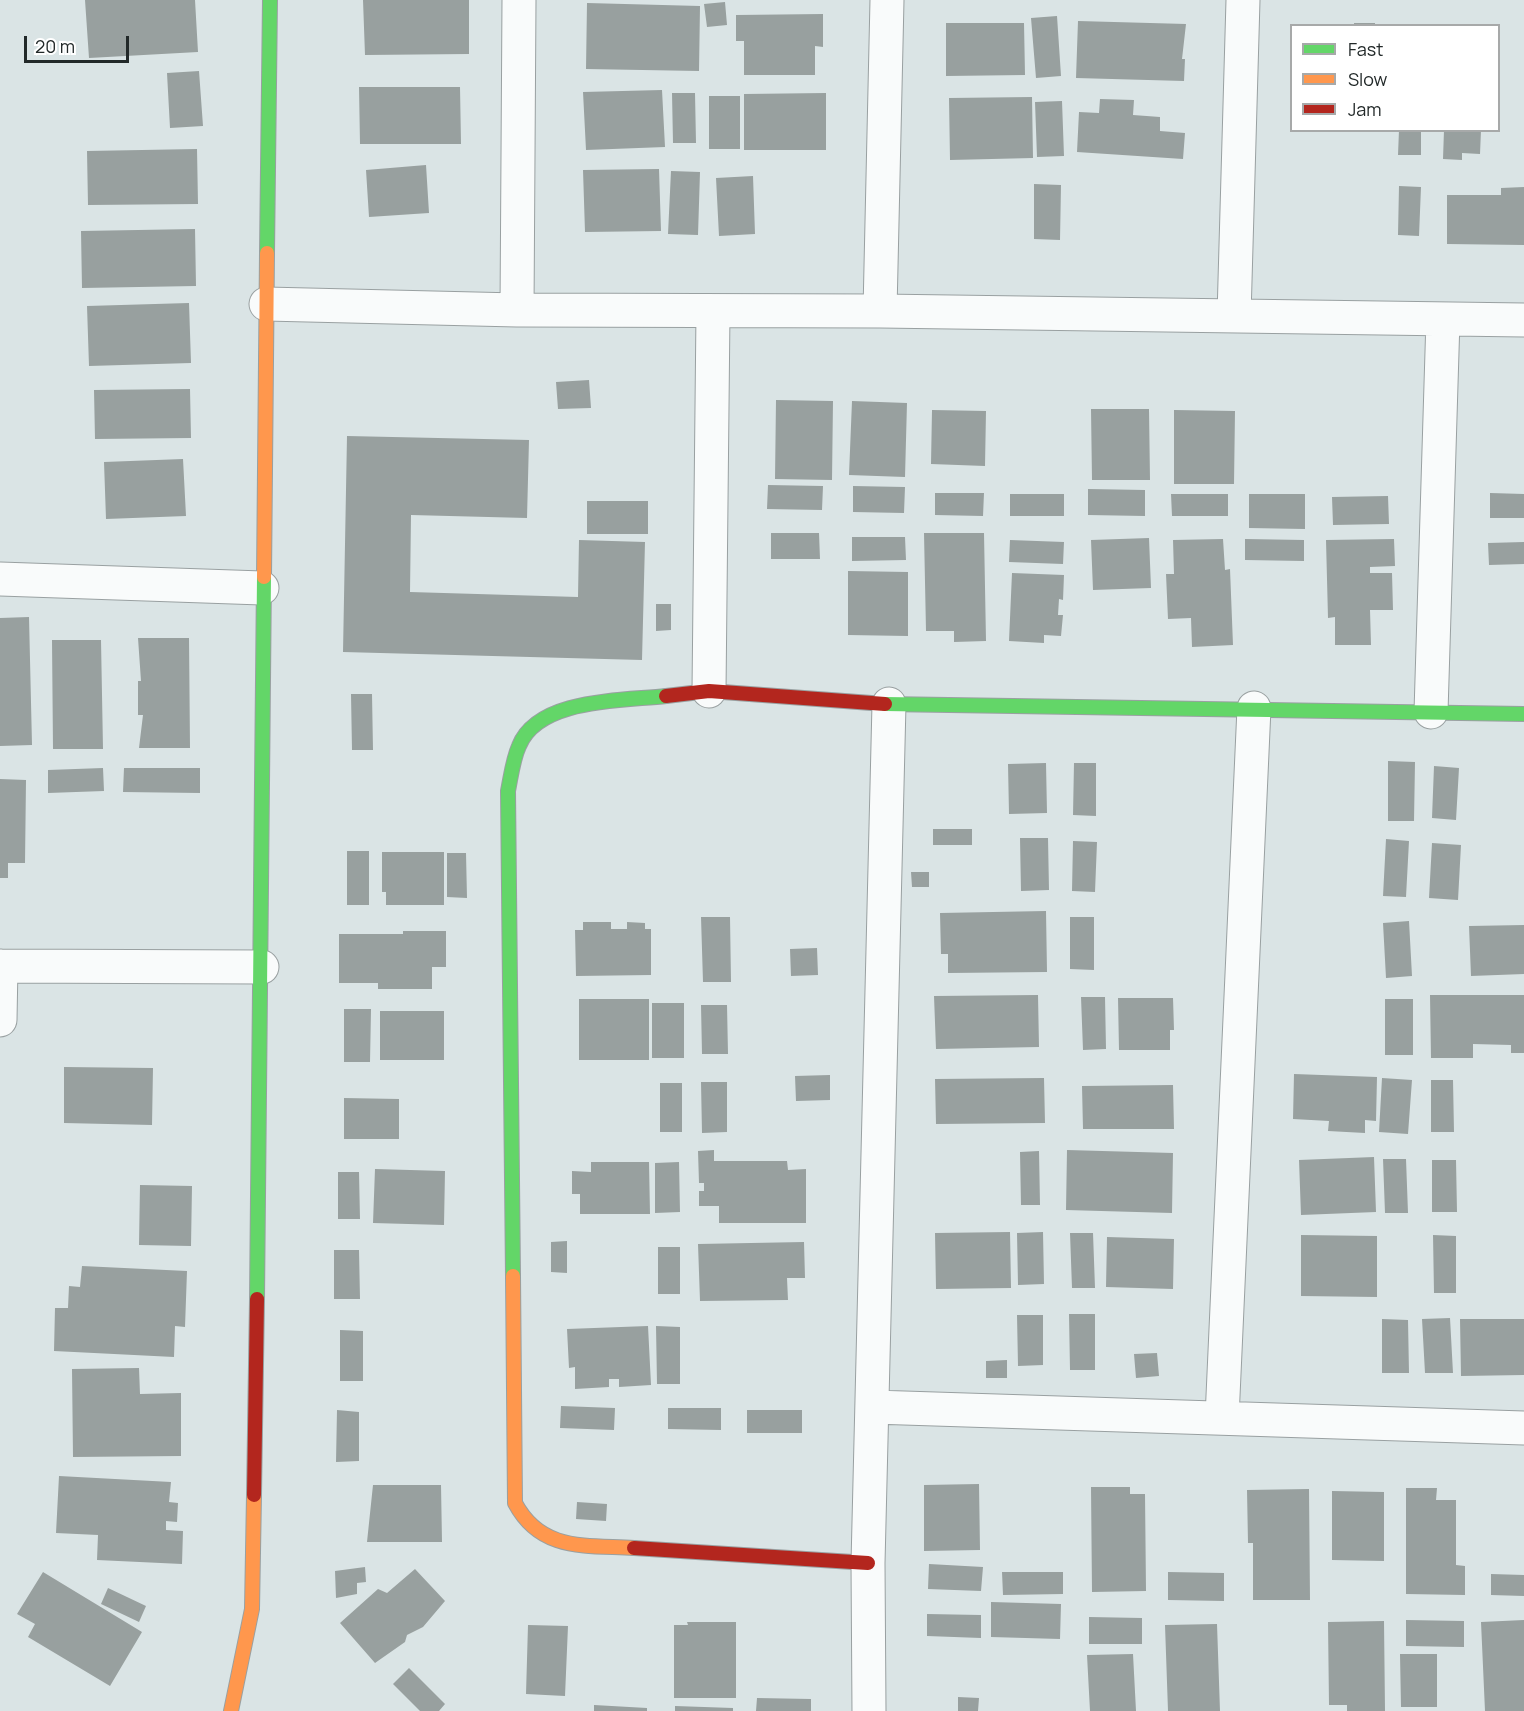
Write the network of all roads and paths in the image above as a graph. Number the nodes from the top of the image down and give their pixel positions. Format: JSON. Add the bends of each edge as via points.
{"nodes":[{"id":1,"x":270,"y":0,"type":"edge"},
{"id":2,"x":519,"y":0,"type":"edge"},
{"id":3,"x":887,"y":0,"type":"edge"},
{"id":4,"x":1243,"y":0,"type":"edge"},
{"id":5,"x":267,"y":304,"type":"junction"},
{"id":6,"x":517,"y":310,"type":"junction"},
{"id":7,"x":880,"y":311,"type":"junction"},
{"id":8,"x":713,"y":312,"type":"junction"},
{"id":9,"x":1234,"y":316,"type":"junction"},
{"id":10,"x":1443,"y":319,"type":"junction"},
{"id":11,"x":1524,"y":320,"type":"edge"},
{"id":12,"x":0,"y":579,"type":"edge"},
{"id":13,"x":262,"y":588,"type":"junction"},
{"id":14,"x":709,"y":692,"type":"junction"},
{"id":15,"x":889,"y":704,"type":"junction"},
{"id":16,"x":1254,"y":708,"type":"junction"},
{"id":17,"x":1431,"y":712,"type":"junction"},
{"id":18,"x":1524,"y":714,"type":"edge"},
{"id":19,"x":1,"y":966,"type":"edge"},
{"id":20,"x":262,"y":967,"type":"junction"},
{"id":21,"x":0,"y":1020,"type":"edge"},
{"id":22,"x":873,"y":1407,"type":"junction"},
{"id":23,"x":1222,"y":1418,"type":"junction"},
{"id":24,"x":1524,"y":1428,"type":"edge"},
{"id":25,"x":868,"y":1563,"type":"junction"},
{"id":26,"x":231,"y":1711,"type":"edge"},
{"id":27,"x":869,"y":1711,"type":"edge"}],
"edges":[{"from":1,"to":5,"type":"street"},
{"from":2,"to":6,"type":"street"},
{"from":3,"to":7,"type":"street"},
{"from":4,"to":9,"type":"street"},
{"from":5,"to":6,"type":"street"},
{"from":5,"to":13,"type":"street"},
{"from":6,"to":8,"type":"street"},
{"from":7,"to":8,"type":"street"},
{"from":7,"to":9,"type":"street"},
{"from":8,"to":14,"type":"street"},
{"from":9,"to":10,"type":"street"},
{"from":10,"to":11,"type":"street"},
{"from":10,"to":17,"type":"street"},
{"from":12,"to":13,"type":"street"},
{"from":13,"to":20,"type":"street"},
{"from":14,"to":15,"type":"street"},
{"from":14,"to":25,"type":"street","via":[[566,707],[540,720],[519,744],[508,791],[515,1503],[524,1521],[562,1544]]},
{"from":15,"to":16,"type":"street"},
{"from":15,"to":22,"type":"street"},
{"from":16,"to":17,"type":"street"},
{"from":16,"to":23,"type":"street"},
{"from":17,"to":18,"type":"street"},
{"from":19,"to":20,"type":"street"},
{"from":19,"to":21,"type":"street"},
{"from":20,"to":26,"type":"street","via":[[252,1609]]},
{"from":22,"to":23,"type":"street"},
{"from":22,"to":25,"type":"street"},
{"from":23,"to":24,"type":"street"},
{"from":25,"to":27,"type":"street"}]}
